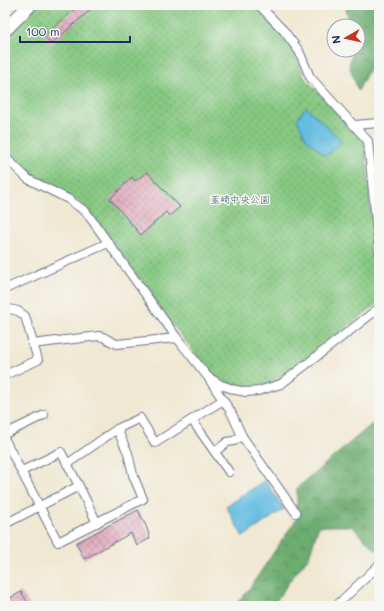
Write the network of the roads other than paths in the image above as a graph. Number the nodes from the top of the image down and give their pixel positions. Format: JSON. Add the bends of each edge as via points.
{"nodes":[{"id":1,"x":259,"y":5,"type":"edge"},
{"id":2,"x":25,"y":7,"type":"edge"},
{"id":3,"x":5,"y":30,"type":"edge"},
{"id":4,"x":379,"y":123,"type":"edge"},
{"id":5,"x":354,"y":125,"type":"junction"},
{"id":6,"x":5,"y":157,"type":"edge"},
{"id":7,"x":108,"y":243,"type":"junction"},
{"id":8,"x":379,"y":252,"type":"edge"},
{"id":9,"x":5,"y":289,"type":"edge"},
{"id":10,"x":5,"y":308,"type":"edge"},
{"id":11,"x":379,"y":308,"type":"edge"},
{"id":12,"x":177,"y":338,"type":"junction"},
{"id":13,"x":32,"y":344,"type":"junction"},
{"id":14,"x":5,"y":375,"type":"edge"},
{"id":15,"x":207,"y":376,"type":"junction"},
{"id":16,"x":223,"y":400,"type":"junction"},
{"id":17,"x":44,"y":415,"type":"dead end"},
{"id":18,"x":192,"y":420,"type":"junction"},
{"id":19,"x":117,"y":429,"type":"junction"},
{"id":20,"x":5,"y":434,"type":"edge"},
{"id":21,"x":242,"y":436,"type":"junction"},
{"id":22,"x":5,"y":440,"type":"edge"},
{"id":23,"x":215,"y":452,"type":"junction"},
{"id":24,"x":67,"y":464,"type":"junction"},
{"id":25,"x":22,"y":471,"type":"junction"},
{"id":26,"x":229,"y":472,"type":"dead end"},
{"id":27,"x":79,"y":486,"type":"junction"},
{"id":28,"x":40,"y":507,"type":"junction"},
{"id":29,"x":296,"y":513,"type":"dead end"},
{"id":30,"x":97,"y":522,"type":"junction"},
{"id":31,"x":5,"y":524,"type":"edge"},
{"id":32,"x":379,"y":565,"type":"edge"},
{"id":33,"x":336,"y":606,"type":"edge"}],
"edges":[{"from":1,"to":5,"type":"street","via":[[299,51],[310,77]]},
{"from":2,"to":3,"type":"main road"},
{"from":4,"to":5,"type":"street"},
{"from":5,"to":8,"type":"street","via":[[368,141]]},
{"from":6,"to":7,"type":"street","via":[[28,179],[68,199],[86,212]]},
{"from":7,"to":9,"type":"street"},
{"from":7,"to":12,"type":"street"},
{"from":10,"to":13,"type":"street","via":[[18,311],[25,316]]},
{"from":11,"to":15,"type":"street","via":[[281,384],[246,392],[221,385]]},
{"from":12,"to":13,"type":"street","via":[[117,344],[99,336]]},
{"from":12,"to":15,"type":"street"},
{"from":13,"to":14,"type":"street","via":[[38,360]]},
{"from":15,"to":16,"type":"street"},
{"from":16,"to":18,"type":"street"},
{"from":16,"to":21,"type":"street"},
{"from":17,"to":20,"type":"street"},
{"from":18,"to":19,"type":"street","via":[[155,443],[140,418]]},
{"from":18,"to":23,"type":"street"},
{"from":19,"to":24,"type":"street"},
{"from":19,"to":30,"type":"street","via":[[143,499]]},
{"from":21,"to":23,"type":"street","via":[[227,442]]},
{"from":21,"to":29,"type":"street"},
{"from":22,"to":25,"type":"street"},
{"from":23,"to":26,"type":"street"},
{"from":24,"to":25,"type":"street","via":[[61,452]]},
{"from":24,"to":27,"type":"street"},
{"from":25,"to":28,"type":"street"},
{"from":27,"to":28,"type":"street"},
{"from":27,"to":30,"type":"street"},
{"from":28,"to":30,"type":"street","via":[[58,542]]},
{"from":28,"to":31,"type":"street"},
{"from":32,"to":33,"type":"street"}]}
